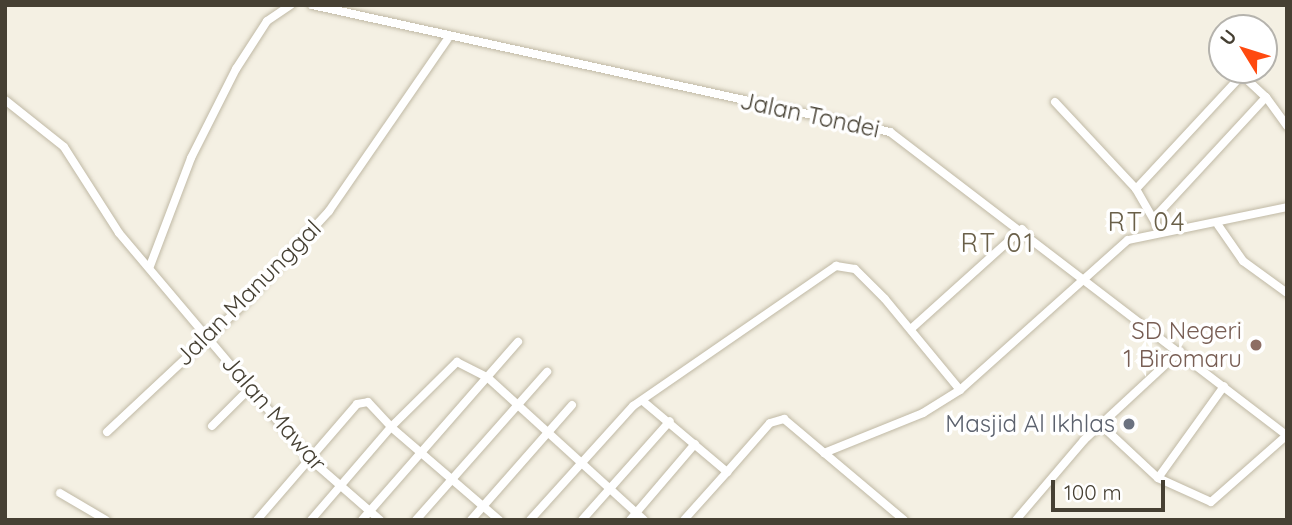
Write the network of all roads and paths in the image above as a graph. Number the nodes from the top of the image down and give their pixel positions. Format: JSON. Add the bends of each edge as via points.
{"nodes":[{"id":1,"x":291,"y":5,"type":"edge"},
{"id":2,"x":312,"y":5,"type":"edge"},
{"id":3,"x":447,"y":40,"type":"junction"},
{"id":4,"x":1266,"y":97,"type":"junction"},
{"id":5,"x":5,"y":100,"type":"edge"},
{"id":6,"x":1055,"y":102,"type":"dead end"},
{"id":7,"x":1287,"y":126,"type":"edge"},
{"id":8,"x":1136,"y":189,"type":"junction"},
{"id":9,"x":1287,"y":207,"type":"edge"},
{"id":10,"x":1155,"y":217,"type":"junction"},
{"id":11,"x":1218,"y":225,"type":"junction"},
{"id":12,"x":1022,"y":229,"type":"junction"},
{"id":13,"x":1159,"y":229,"type":"junction"},
{"id":14,"x":149,"y":266,"type":"junction"},
{"id":15,"x":1085,"y":279,"type":"junction"},
{"id":16,"x":1287,"y":293,"type":"edge"},
{"id":17,"x":912,"y":328,"type":"junction"},
{"id":18,"x":207,"y":337,"type":"junction"},
{"id":19,"x":518,"y":342,"type":"dead end"},
{"id":20,"x":1180,"y":351,"type":"junction"},
{"id":21,"x":547,"y":372,"type":"dead end"},
{"id":22,"x":487,"y":377,"type":"junction"},
{"id":23,"x":1224,"y":386,"type":"junction"},
{"id":24,"x":250,"y":388,"type":"junction"},
{"id":25,"x":960,"y":390,"type":"junction"},
{"id":26,"x":644,"y":402,"type":"junction"},
{"id":27,"x":516,"y":404,"type":"junction"},
{"id":28,"x":572,"y":405,"type":"dead end"},
{"id":29,"x":670,"y":421,"type":"junction"},
{"id":30,"x":1100,"y":424,"type":"junction"},
{"id":31,"x":212,"y":426,"type":"dead end"},
{"id":32,"x":391,"y":427,"type":"junction"},
{"id":33,"x":548,"y":431,"type":"junction"},
{"id":34,"x":107,"y":432,"type":"dead end"},
{"id":35,"x":1287,"y":435,"type":"edge"},
{"id":36,"x":695,"y":444,"type":"junction"},
{"id":37,"x":422,"y":452,"type":"junction"},
{"id":38,"x":824,"y":453,"type":"junction"},
{"id":39,"x":310,"y":459,"type":"junction"},
{"id":40,"x":578,"y":462,"type":"junction"},
{"id":41,"x":727,"y":471,"type":"junction"},
{"id":42,"x":1158,"y":478,"type":"junction"},
{"id":43,"x":452,"y":479,"type":"junction"},
{"id":44,"x":341,"y":486,"type":"junction"},
{"id":45,"x":610,"y":489,"type":"junction"},
{"id":46,"x":60,"y":493,"type":"dead end"},
{"id":47,"x":483,"y":506,"type":"junction"},
{"id":48,"x":370,"y":511,"type":"junction"},
{"id":49,"x":633,"y":516,"type":"edge"},
{"id":50,"x":106,"y":520,"type":"edge"},
{"id":51,"x":257,"y":520,"type":"edge"},
{"id":52,"x":311,"y":520,"type":"edge"},
{"id":53,"x":362,"y":520,"type":"edge"},
{"id":54,"x":380,"y":520,"type":"edge"},
{"id":55,"x":416,"y":520,"type":"edge"},
{"id":56,"x":471,"y":520,"type":"edge"},
{"id":57,"x":499,"y":520,"type":"edge"},
{"id":58,"x":530,"y":520,"type":"edge"},
{"id":59,"x":582,"y":520,"type":"edge"},
{"id":60,"x":644,"y":520,"type":"edge"},
{"id":61,"x":684,"y":520,"type":"edge"},
{"id":62,"x":904,"y":520,"type":"edge"},
{"id":63,"x":1016,"y":520,"type":"edge"}],
"edges":[{"from":1,"to":14,"type":"street","via":[[267,21],[223,92]]},
{"from":2,"to":3,"type":"street","name":"Jalan Tondei"},
{"from":3,"to":12,"type":"street","name":"Jalan Tondei","via":[[886,130]]},
{"from":3,"to":18,"type":"street","name":"Jalan Manunggal","via":[[329,211]]},
{"from":4,"to":7,"type":"street"},
{"from":4,"to":8,"type":"street","via":[[1242,75]]},
{"from":4,"to":10,"type":"street"},
{"from":5,"to":14,"type":"street","name":"Jalan Mawar","via":[[82,167],[119,233]]},
{"from":6,"to":8,"type":"street"},
{"from":8,"to":10,"type":"street"},
{"from":9,"to":11,"type":"street"},
{"from":10,"to":13,"type":"street"},
{"from":11,"to":13,"type":"street"},
{"from":11,"to":16,"type":"street","via":[[1243,261]]},
{"from":12,"to":15,"type":"street","name":"Jalan Tondei"},
{"from":12,"to":17,"type":"street"},
{"from":13,"to":15,"type":"street","via":[[1128,240]]},
{"from":14,"to":18,"type":"street","name":"Jalan Mawar"},
{"from":15,"to":20,"type":"street","name":"Jalan Tondei"},
{"from":15,"to":25,"type":"street"},
{"from":17,"to":25,"type":"street"},
{"from":17,"to":26,"type":"street","via":[[855,269],[836,267]]},
{"from":18,"to":24,"type":"street","name":"Jalan Mawar"},
{"from":18,"to":34,"type":"street","name":"Jalan Manunggal"},
{"from":19,"to":22,"type":"street"},
{"from":20,"to":23,"type":"street","name":"Jalan Tondei"},
{"from":20,"to":30,"type":"street"},
{"from":21,"to":27,"type":"street"},
{"from":22,"to":27,"type":"street"},
{"from":22,"to":32,"type":"street","via":[[469,363],[450,365]]},
{"from":22,"to":37,"type":"street"},
{"from":23,"to":35,"type":"street","name":"Jalan Tondei"},
{"from":23,"to":42,"type":"street"},
{"from":24,"to":31,"type":"street"},
{"from":24,"to":39,"type":"street","name":"Jalan Mawar"},
{"from":25,"to":38,"type":"street","via":[[923,413]]},
{"from":26,"to":29,"type":"street"},
{"from":26,"to":40,"type":"street"},
{"from":27,"to":33,"type":"street"},
{"from":27,"to":43,"type":"street"},
{"from":28,"to":33,"type":"street"},
{"from":29,"to":36,"type":"street"},
{"from":29,"to":45,"type":"street"},
{"from":30,"to":42,"type":"street"},
{"from":30,"to":63,"type":"street"},
{"from":32,"to":37,"type":"street"},
{"from":32,"to":39,"type":"street","via":[[363,400]]},
{"from":32,"to":44,"type":"street"},
{"from":33,"to":40,"type":"street"},
{"from":33,"to":47,"type":"street"},
{"from":35,"to":42,"type":"street","via":[[1211,502]]},
{"from":36,"to":41,"type":"street"},
{"from":36,"to":49,"type":"street"},
{"from":37,"to":43,"type":"street"},
{"from":37,"to":48,"type":"street"},
{"from":38,"to":41,"type":"street","via":[[778,418]]},
{"from":38,"to":62,"type":"street"},
{"from":39,"to":44,"type":"street","name":"Jalan Mawar"},
{"from":39,"to":51,"type":"street"},
{"from":40,"to":45,"type":"street"},
{"from":40,"to":58,"type":"street"},
{"from":41,"to":61,"type":"street"},
{"from":43,"to":47,"type":"street"},
{"from":43,"to":55,"type":"street"},
{"from":44,"to":48,"type":"street","name":"Jalan Mawar"},
{"from":44,"to":52,"type":"street"},
{"from":45,"to":49,"type":"street"},
{"from":45,"to":59,"type":"street"},
{"from":46,"to":50,"type":"street"},
{"from":47,"to":56,"type":"street"},
{"from":47,"to":57,"type":"street"},
{"from":48,"to":53,"type":"street"},
{"from":48,"to":54,"type":"street","name":"Jalan Mawar"},
{"from":49,"to":60,"type":"street"}]}
